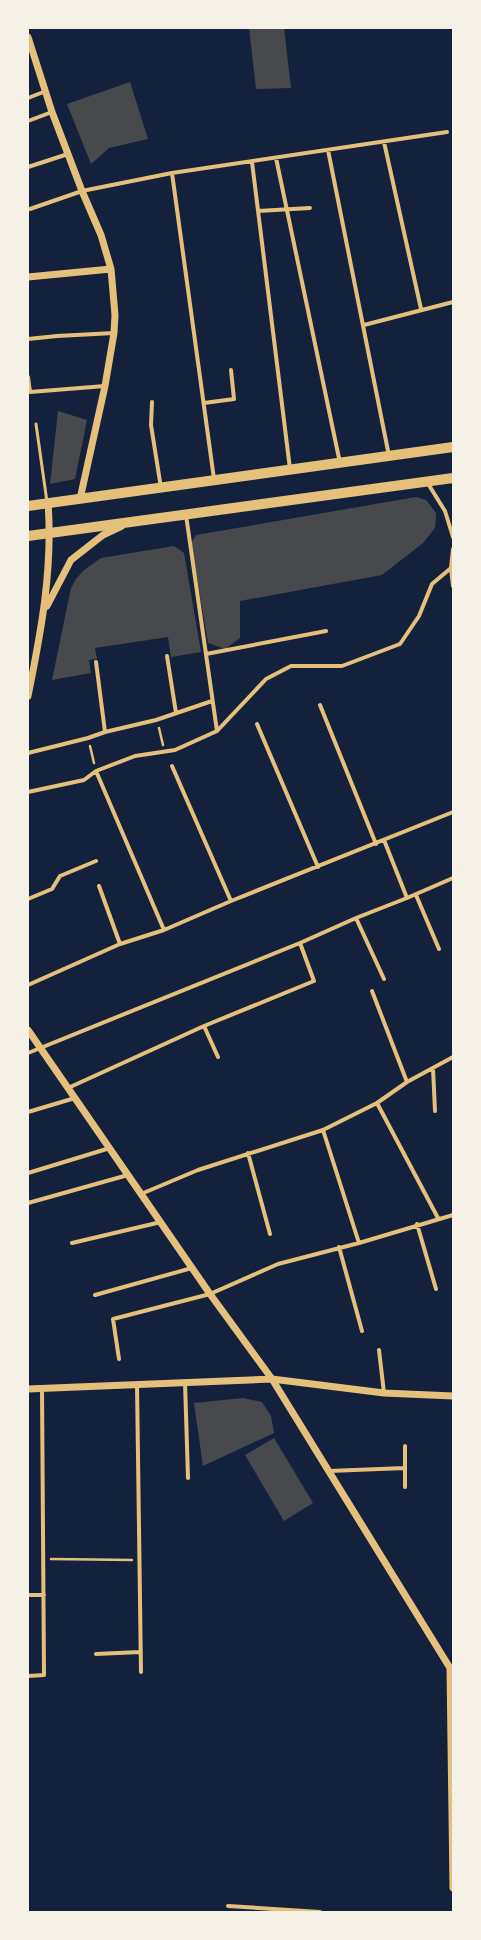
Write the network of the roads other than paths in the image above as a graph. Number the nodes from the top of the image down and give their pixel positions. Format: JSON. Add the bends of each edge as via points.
{"nodes":[{"id":1,"x":28,"y":39,"type":"edge"},
{"id":2,"x":46,"y":91,"type":"junction"},
{"id":3,"x":28,"y":98,"type":"edge"},
{"id":4,"x":52,"y":112,"type":"junction"},
{"id":5,"x":28,"y":121,"type":"edge"},
{"id":6,"x":447,"y":132,"type":"dead end"},
{"id":7,"x":384,"y":142,"type":"junction"},
{"id":8,"x":328,"y":150,"type":"junction"},
{"id":9,"x":69,"y":154,"type":"junction"},
{"id":10,"x":276,"y":158,"type":"junction"},
{"id":11,"x":252,"y":162,"type":"junction"},
{"id":12,"x":28,"y":167,"type":"edge"},
{"id":13,"x":172,"y":173,"type":"junction"},
{"id":14,"x":82,"y":191,"type":"junction"},
{"id":15,"x":310,"y":208,"type":"dead end"},
{"id":16,"x":30,"y":209,"type":"dead end"},
{"id":17,"x":287,"y":210,"type":"junction"},
{"id":18,"x":258,"y":211,"type":"junction"},
{"id":19,"x":111,"y":269,"type":"junction"},
{"id":20,"x":28,"y":277,"type":"edge"},
{"id":21,"x":453,"y":302,"type":"edge"},
{"id":22,"x":421,"y":309,"type":"junction"},
{"id":23,"x":364,"y":325,"type":"junction"},
{"id":24,"x":114,"y":333,"type":"junction"},
{"id":25,"x":28,"y":339,"type":"edge"},
{"id":26,"x":231,"y":370,"type":"dead end"},
{"id":27,"x":28,"y":377,"type":"edge"},
{"id":28,"x":106,"y":386,"type":"junction"},
{"id":29,"x":152,"y":402,"type":"dead end"},
{"id":30,"x":204,"y":403,"type":"junction"},
{"id":31,"x":36,"y":424,"type":"dead end"},
{"id":32,"x":453,"y":447,"type":"edge"},
{"id":33,"x":390,"y":457,"type":"junction"},
{"id":34,"x":340,"y":464,"type":"junction"},
{"id":35,"x":290,"y":470,"type":"junction"},
{"id":36,"x":453,"y":478,"type":"edge"},
{"id":37,"x":214,"y":481,"type":"junction"},
{"id":38,"x":427,"y":482,"type":"junction"},
{"id":39,"x":161,"y":488,"type":"junction"},
{"id":40,"x":80,"y":499,"type":"junction"},
{"id":41,"x":48,"y":503,"type":"junction"},
{"id":42,"x":28,"y":506,"type":"edge"},
{"id":43,"x":185,"y":514,"type":"junction"},
{"id":44,"x":130,"y":521,"type":"junction"},
{"id":45,"x":50,"y":532,"type":"junction"},
{"id":46,"x":28,"y":536,"type":"edge"},
{"id":47,"x":453,"y":537,"type":"edge"},
{"id":48,"x":453,"y":549,"type":"edge"},
{"id":49,"x":452,"y":568,"type":"junction"},
{"id":50,"x":453,"y":586,"type":"edge"},
{"id":51,"x":45,"y":610,"type":"junction"},
{"id":52,"x":326,"y":631,"type":"dead end"},
{"id":53,"x":206,"y":654,"type":"junction"},
{"id":54,"x":167,"y":656,"type":"dead end"},
{"id":55,"x":96,"y":662,"type":"dead end"},
{"id":56,"x":28,"y":696,"type":"edge"},
{"id":57,"x":212,"y":701,"type":"junction"},
{"id":58,"x":320,"y":705,"type":"dead end"},
{"id":59,"x":176,"y":712,"type":"junction"},
{"id":60,"x":257,"y":724,"type":"dead end"},
{"id":61,"x":217,"y":731,"type":"junction"},
{"id":62,"x":105,"y":732,"type":"junction"},
{"id":63,"x":28,"y":753,"type":"edge"},
{"id":64,"x":172,"y":766,"type":"dead end"},
{"id":65,"x":96,"y":772,"type":"junction"},
{"id":66,"x":28,"y":792,"type":"edge"},
{"id":67,"x":453,"y":812,"type":"edge"},
{"id":68,"x":384,"y":840,"type":"junction"},
{"id":69,"x":376,"y":844,"type":"junction"},
{"id":70,"x":96,"y":862,"type":"dead end"},
{"id":71,"x":318,"y":867,"type":"junction"},
{"id":72,"x":453,"y":878,"type":"edge"},
{"id":73,"x":99,"y":886,"type":"dead end"},
{"id":74,"x":416,"y":895,"type":"junction"},
{"id":75,"x":407,"y":898,"type":"junction"},
{"id":76,"x":28,"y":899,"type":"edge"},
{"id":77,"x":230,"y":901,"type":"junction"},
{"id":78,"x":356,"y":918,"type":"junction"},
{"id":79,"x":164,"y":930,"type":"junction"},
{"id":80,"x":300,"y":943,"type":"junction"},
{"id":81,"x":120,"y":944,"type":"junction"},
{"id":82,"x":440,"y":949,"type":"dead end"},
{"id":83,"x":384,"y":979,"type":"dead end"},
{"id":84,"x":28,"y":985,"type":"edge"},
{"id":85,"x":372,"y":990,"type":"dead end"},
{"id":86,"x":204,"y":1026,"type":"junction"},
{"id":87,"x":28,"y":1030,"type":"edge"},
{"id":88,"x":40,"y":1049,"type":"junction"},
{"id":89,"x":28,"y":1053,"type":"edge"},
{"id":90,"x":218,"y":1057,"type":"dead end"},
{"id":91,"x":453,"y":1057,"type":"edge"},
{"id":92,"x":433,"y":1068,"type":"junction"},
{"id":93,"x":407,"y":1082,"type":"junction"},
{"id":94,"x":68,"y":1088,"type":"junction"},
{"id":95,"x":75,"y":1098,"type":"junction"},
{"id":96,"x":377,"y":1103,"type":"junction"},
{"id":97,"x":435,"y":1111,"type":"dead end"},
{"id":98,"x":28,"y":1112,"type":"edge"},
{"id":99,"x":323,"y":1130,"type":"junction"},
{"id":100,"x":111,"y":1148,"type":"junction"},
{"id":101,"x":248,"y":1153,"type":"junction"},
{"id":102,"x":28,"y":1173,"type":"edge"},
{"id":103,"x":128,"y":1175,"type":"junction"},
{"id":104,"x":141,"y":1194,"type":"junction"},
{"id":105,"x":28,"y":1203,"type":"edge"},
{"id":106,"x":453,"y":1215,"type":"edge"},
{"id":107,"x":438,"y":1218,"type":"junction"},
{"id":108,"x":161,"y":1222,"type":"junction"},
{"id":109,"x":417,"y":1224,"type":"junction"},
{"id":110,"x":270,"y":1234,"type":"dead end"},
{"id":111,"x":72,"y":1243,"type":"dead end"},
{"id":112,"x":359,"y":1243,"type":"junction"},
{"id":113,"x":339,"y":1247,"type":"junction"},
{"id":114,"x":192,"y":1268,"type":"junction"},
{"id":115,"x":436,"y":1289,"type":"dead end"},
{"id":116,"x":210,"y":1294,"type":"junction"},
{"id":117,"x":95,"y":1295,"type":"dead end"},
{"id":118,"x":362,"y":1331,"type":"dead end"},
{"id":119,"x":379,"y":1350,"type":"dead end"},
{"id":120,"x":119,"y":1360,"type":"dead end"},
{"id":121,"x":272,"y":1379,"type":"junction"},
{"id":122,"x":185,"y":1382,"type":"junction"},
{"id":123,"x":137,"y":1384,"type":"junction"},
{"id":124,"x":42,"y":1388,"type":"junction"},
{"id":125,"x":28,"y":1389,"type":"edge"},
{"id":126,"x":384,"y":1393,"type":"junction"},
{"id":127,"x":453,"y":1396,"type":"edge"},
{"id":128,"x":405,"y":1446,"type":"dead end"},
{"id":129,"x":405,"y":1468,"type":"junction"},
{"id":130,"x":329,"y":1472,"type":"junction"},
{"id":131,"x":188,"y":1478,"type":"dead end"},
{"id":132,"x":404,"y":1487,"type":"dead end"},
{"id":133,"x":28,"y":1595,"type":"edge"},
{"id":134,"x":44,"y":1595,"type":"junction"},
{"id":135,"x":140,"y":1652,"type":"junction"},
{"id":136,"x":96,"y":1654,"type":"dead end"},
{"id":137,"x":451,"y":1666,"type":"edge"},
{"id":138,"x":141,"y":1672,"type":"dead end"},
{"id":139,"x":28,"y":1676,"type":"edge"},
{"id":140,"x":453,"y":1888,"type":"edge"},
{"id":141,"x":228,"y":1906,"type":"dead end"},
{"id":142,"x":320,"y":1912,"type":"edge"}],
"edges":[{"from":1,"to":2,"type":"street"},
{"from":2,"to":3,"type":"street"},
{"from":2,"to":4,"type":"street"},
{"from":4,"to":5,"type":"street"},
{"from":4,"to":9,"type":"street"},
{"from":6,"to":7,"type":"street"},
{"from":7,"to":8,"type":"street"},
{"from":7,"to":22,"type":"street"},
{"from":8,"to":10,"type":"street"},
{"from":8,"to":23,"type":"street"},
{"from":9,"to":12,"type":"street"},
{"from":9,"to":14,"type":"street"},
{"from":10,"to":11,"type":"street"},
{"from":10,"to":17,"type":"street"},
{"from":11,"to":13,"type":"street"},
{"from":11,"to":18,"type":"street"},
{"from":13,"to":14,"type":"street"},
{"from":13,"to":30,"type":"street"},
{"from":14,"to":16,"type":"street"},
{"from":14,"to":19,"type":"street","via":[[101,235]]},
{"from":15,"to":17,"type":"street"},
{"from":17,"to":18,"type":"street"},
{"from":17,"to":34,"type":"street"},
{"from":18,"to":35,"type":"street"},
{"from":19,"to":20,"type":"street"},
{"from":19,"to":24,"type":"street"},
{"from":21,"to":22,"type":"street"},
{"from":22,"to":23,"type":"street"},
{"from":23,"to":33,"type":"street"},
{"from":24,"to":25,"type":"street"},
{"from":24,"to":28,"type":"street"},
{"from":26,"to":30,"type":"street","via":[[234,399]]},
{"from":27,"to":28,"type":"street","via":[[30,392]]},
{"from":28,"to":40,"type":"street"},
{"from":29,"to":39,"type":"street","via":[[151,425]]},
{"from":30,"to":37,"type":"street"},
{"from":31,"to":41,"type":"lane"},
{"from":32,"to":33,"type":"main road"},
{"from":33,"to":34,"type":"main road"},
{"from":34,"to":35,"type":"main road"},
{"from":35,"to":37,"type":"main road"},
{"from":36,"to":38,"type":"main road"},
{"from":37,"to":39,"type":"main road"},
{"from":38,"to":43,"type":"main road"},
{"from":38,"to":47,"type":"street","via":[[445,510]]},
{"from":39,"to":40,"type":"main road"},
{"from":40,"to":41,"type":"main road"},
{"from":41,"to":42,"type":"main road"},
{"from":41,"to":45,"type":"street"},
{"from":43,"to":44,"type":"main road"},
{"from":43,"to":53,"type":"street"},
{"from":44,"to":45,"type":"main road"},
{"from":44,"to":51,"type":"street","via":[[103,534],[71,560]]},
{"from":45,"to":46,"type":"main road"},
{"from":45,"to":51,"type":"street"},
{"from":48,"to":49,"type":"street"},
{"from":49,"to":50,"type":"street"},
{"from":49,"to":61,"type":"street","via":[[432,584],[419,616],[400,644],[342,666],[292,666],[266,679]]},
{"from":51,"to":56,"type":"street"},
{"from":52,"to":53,"type":"street"},
{"from":53,"to":57,"type":"street"},
{"from":54,"to":59,"type":"street"},
{"from":55,"to":62,"type":"street"},
{"from":57,"to":59,"type":"street"},
{"from":57,"to":61,"type":"street"},
{"from":58,"to":69,"type":"street"},
{"from":59,"to":62,"type":"street","via":[[156,720]]},
{"from":60,"to":71,"type":"street"},
{"from":61,"to":65,"type":"street","via":[[175,750],[135,756]]},
{"from":62,"to":63,"type":"street"},
{"from":64,"to":77,"type":"street"},
{"from":65,"to":66,"type":"street","via":[[84,780]]},
{"from":65,"to":79,"type":"street"},
{"from":67,"to":68,"type":"street"},
{"from":68,"to":69,"type":"street"},
{"from":68,"to":75,"type":"street"},
{"from":69,"to":71,"type":"street"},
{"from":70,"to":76,"type":"street","via":[[60,876],[52,889]]},
{"from":71,"to":77,"type":"street"},
{"from":72,"to":74,"type":"street"},
{"from":73,"to":81,"type":"street"},
{"from":74,"to":75,"type":"street"},
{"from":74,"to":82,"type":"street"},
{"from":75,"to":78,"type":"street"},
{"from":77,"to":79,"type":"street"},
{"from":78,"to":80,"type":"street"},
{"from":78,"to":83,"type":"street"},
{"from":79,"to":81,"type":"street"},
{"from":80,"to":86,"type":"street","via":[[314,981]]},
{"from":80,"to":88,"type":"street"},
{"from":81,"to":84,"type":"street"},
{"from":85,"to":93,"type":"street"},
{"from":86,"to":90,"type":"street"},
{"from":86,"to":94,"type":"street"},
{"from":87,"to":88,"type":"street"},
{"from":88,"to":89,"type":"street"},
{"from":88,"to":94,"type":"street"},
{"from":91,"to":92,"type":"street"},
{"from":92,"to":93,"type":"street"},
{"from":92,"to":97,"type":"street"},
{"from":93,"to":96,"type":"street"},
{"from":94,"to":95,"type":"street"},
{"from":95,"to":98,"type":"street"},
{"from":95,"to":100,"type":"street"},
{"from":96,"to":99,"type":"street"},
{"from":96,"to":107,"type":"street"},
{"from":99,"to":101,"type":"street"},
{"from":99,"to":112,"type":"street"},
{"from":100,"to":102,"type":"street"},
{"from":100,"to":103,"type":"street"},
{"from":101,"to":104,"type":"street","via":[[198,1170]]},
{"from":101,"to":110,"type":"street"},
{"from":103,"to":104,"type":"street"},
{"from":103,"to":105,"type":"street"},
{"from":104,"to":108,"type":"street"},
{"from":106,"to":107,"type":"street"},
{"from":107,"to":109,"type":"street"},
{"from":108,"to":111,"type":"street"},
{"from":108,"to":114,"type":"street"},
{"from":109,"to":112,"type":"street"},
{"from":109,"to":115,"type":"street"},
{"from":112,"to":113,"type":"street"},
{"from":113,"to":116,"type":"street","via":[[278,1264]]},
{"from":113,"to":118,"type":"street"},
{"from":114,"to":116,"type":"street"},
{"from":114,"to":117,"type":"street"},
{"from":116,"to":120,"type":"street","via":[[113,1319]]},
{"from":116,"to":121,"type":"street"},
{"from":119,"to":126,"type":"street"},
{"from":121,"to":122,"type":"street"},
{"from":121,"to":126,"type":"street"},
{"from":121,"to":130,"type":"street"},
{"from":122,"to":123,"type":"street"},
{"from":122,"to":131,"type":"street"},
{"from":123,"to":124,"type":"street"},
{"from":123,"to":135,"type":"street"},
{"from":124,"to":125,"type":"street"},
{"from":124,"to":134,"type":"street"},
{"from":126,"to":127,"type":"street"},
{"from":128,"to":129,"type":"street"},
{"from":129,"to":130,"type":"street"},
{"from":129,"to":132,"type":"street"},
{"from":130,"to":137,"type":"street"},
{"from":133,"to":134,"type":"street"},
{"from":134,"to":139,"type":"street","via":[[44,1675]]},
{"from":135,"to":136,"type":"street"},
{"from":135,"to":138,"type":"street"},
{"from":137,"to":140,"type":"street"},
{"from":141,"to":142,"type":"street"}]}
